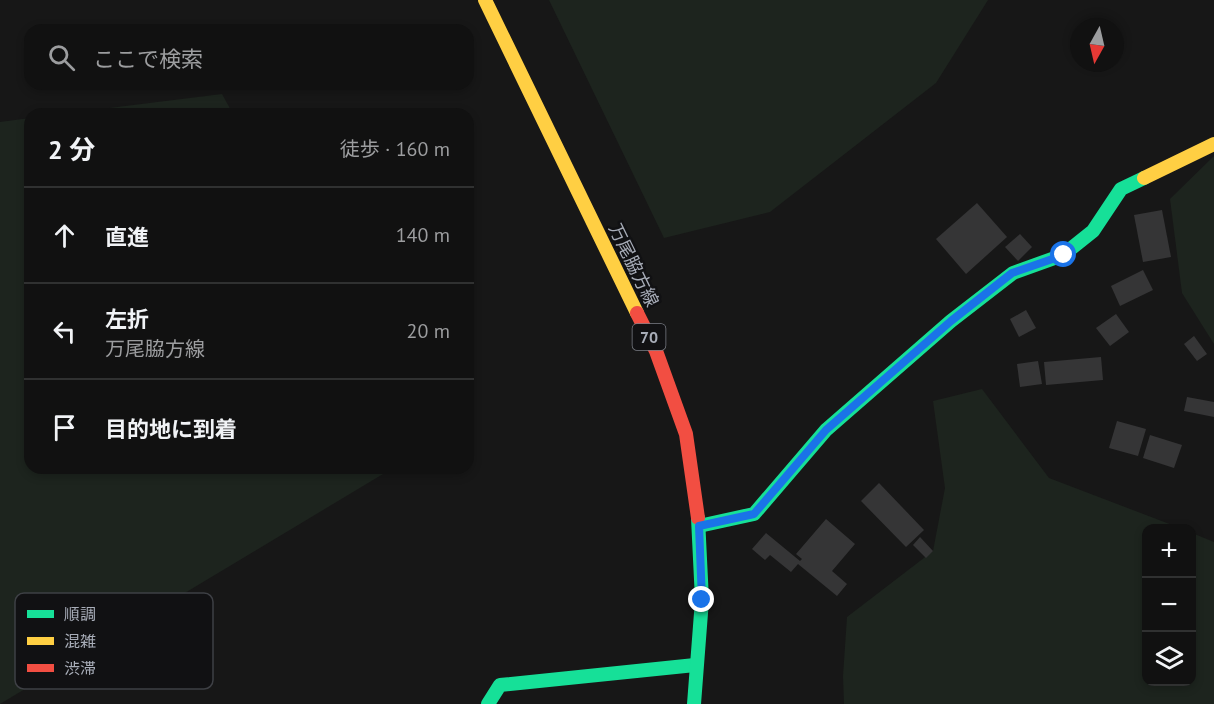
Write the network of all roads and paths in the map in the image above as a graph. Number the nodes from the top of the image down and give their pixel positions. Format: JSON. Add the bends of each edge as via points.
{"nodes":[{"id":1,"x":485,"y":0,"type":"edge"},
{"id":2,"x":1214,"y":144,"type":"edge"},
{"id":3,"x":699,"y":526,"type":"junction"},
{"id":4,"x":695,"y":665,"type":"junction"},
{"id":5,"x":488,"y":704,"type":"edge"},
{"id":6,"x":694,"y":704,"type":"edge"}],
"edges":[{"from":1,"to":3,"type":"street","name":"万尾脇方線","number":"70","via":[[656,351],[686,434]]},
{"from":2,"to":3,"type":"street","via":[[1121,189],[1093,231],[1064,255],[1012,273],[951,321],[826,430],[754,514]]},
{"from":3,"to":4,"type":"street","name":"万尾脇方線","number":"70","via":[[702,600]]},
{"from":4,"to":5,"type":"street","via":[[500,685]]},
{"from":4,"to":6,"type":"street","name":"万尾脇方線","number":"70"}]}
